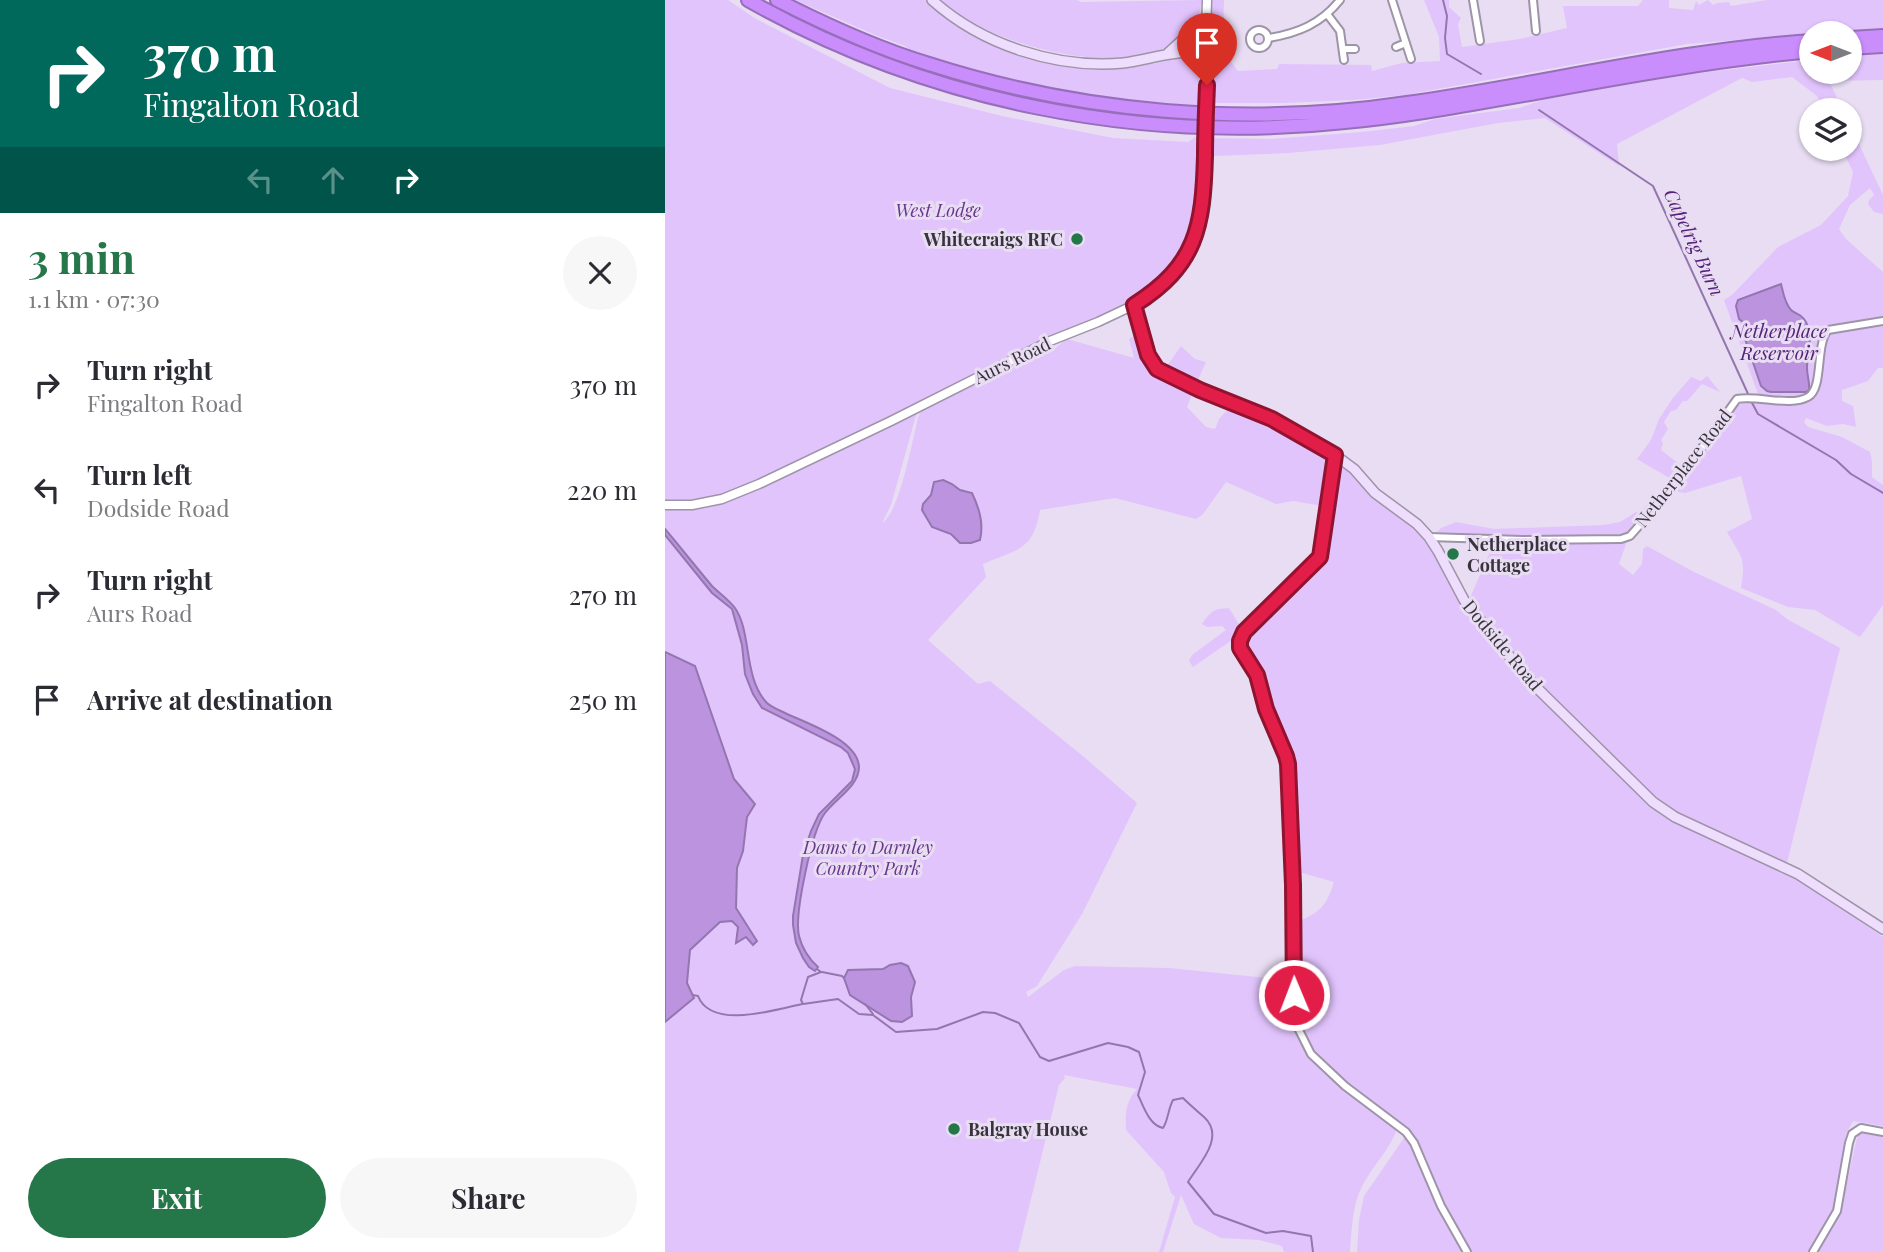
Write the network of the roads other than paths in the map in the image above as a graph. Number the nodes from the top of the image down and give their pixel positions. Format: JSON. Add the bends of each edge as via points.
{"nodes":[{"id":1,"x":748,"y":0,"type":"edge"},
{"id":2,"x":777,"y":0,"type":"edge"},
{"id":3,"x":932,"y":0,"type":"edge"},
{"id":4,"x":1207,"y":0,"type":"edge"},
{"id":5,"x":1340,"y":0,"type":"edge"},
{"id":6,"x":1392,"y":0,"type":"edge"},
{"id":7,"x":1472,"y":0,"type":"edge"},
{"id":8,"x":1532,"y":0,"type":"edge"},
{"id":9,"x":1207,"y":10,"type":"junction"},
{"id":10,"x":1327,"y":14,"type":"junction"},
{"id":11,"x":1476,"y":18,"type":"junction"},
{"id":12,"x":1465,"y":20,"type":"dead end"},
{"id":13,"x":1536,"y":31,"type":"dead end"},
{"id":14,"x":1190,"y":34,"type":"junction"},
{"id":15,"x":1206,"y":35,"type":"junction"},
{"id":16,"x":1883,"y":36,"type":"edge"},
{"id":17,"x":1862,"y":37,"type":"edge"},
{"id":18,"x":1269,"y":38,"type":"dead end"},
{"id":19,"x":1480,"y":41,"type":"dead end"},
{"id":20,"x":1799,"y":42,"type":"edge"},
{"id":21,"x":1406,"y":43,"type":"junction"},
{"id":22,"x":1883,"y":46,"type":"edge"},
{"id":23,"x":1396,"y":47,"type":"dead end"},
{"id":24,"x":1862,"y":47,"type":"edge"},
{"id":25,"x":1206,"y":49,"type":"junction"},
{"id":26,"x":1344,"y":49,"type":"junction"},
{"id":27,"x":1355,"y":49,"type":"dead end"},
{"id":28,"x":1194,"y":52,"type":"junction"},
{"id":29,"x":1799,"y":52,"type":"edge"},
{"id":30,"x":1167,"y":54,"type":"junction"},
{"id":31,"x":1411,"y":59,"type":"dead end"},
{"id":32,"x":1344,"y":60,"type":"dead end"},
{"id":33,"x":1207,"y":85,"type":"junction"},
{"id":34,"x":1134,"y":305,"type":"junction"},
{"id":35,"x":1883,"y":321,"type":"edge"},
{"id":36,"x":1335,"y":455,"type":"junction"},
{"id":37,"x":665,"y":505,"type":"edge"},
{"id":38,"x":1429,"y":537,"type":"junction"},
{"id":39,"x":1883,"y":929,"type":"edge"},
{"id":40,"x":1883,"y":1132,"type":"edge"},
{"id":41,"x":1467,"y":1252,"type":"edge"},
{"id":42,"x":1813,"y":1252,"type":"edge"}],
"edges":[{"from":1,"to":29,"type":"highway","via":[[867,57],[969,91],[1077,115],[1193,127],[1295,127],[1366,120]]},
{"from":2,"to":20,"type":"highway","via":[[859,39],[983,80],[1097,103],[1200,113],[1368,108],[1702,52]]},
{"from":3,"to":30,"type":"main road","via":[[990,37],[1052,58],[1101,64]]},
{"from":4,"to":9,"type":"street"},
{"from":5,"to":10,"type":"street"},
{"from":6,"to":21,"type":"street"},
{"from":7,"to":11,"type":"street"},
{"from":8,"to":13,"type":"street"},
{"from":9,"to":14,"type":"street"},
{"from":9,"to":15,"type":"street"},
{"from":10,"to":18,"type":"street","via":[[1300,31]]},
{"from":10,"to":26,"type":"street","via":[[1340,31]]},
{"from":11,"to":12,"type":"street"},
{"from":11,"to":19,"type":"street"},
{"from":14,"to":15,"type":"main road","via":[[1200,31]]},
{"from":14,"to":28,"type":"main road","via":[[1186,43]]},
{"from":14,"to":30,"type":"main road"},
{"from":15,"to":25,"type":"main road"},
{"from":16,"to":17,"type":"highway"},
{"from":21,"to":23,"type":"street"},
{"from":21,"to":31,"type":"street"},
{"from":22,"to":24,"type":"highway"},
{"from":25,"to":28,"type":"main road"},
{"from":25,"to":33,"type":"main road","name":"Aurs Road"},
{"from":26,"to":27,"type":"street"},
{"from":26,"to":32,"type":"street"},
{"from":28,"to":30,"type":"main road"},
{"from":28,"to":33,"type":"main road","name":"Aurs Road"},
{"from":33,"to":34,"type":"main road","name":"Aurs Road","bridge":true,"via":[[1203,201],[1194,240],[1169,279]]},
{"from":34,"to":36,"type":"main road","name":"Dodside Road","via":[[1148,355],[1157,369],[1272,419]]},
{"from":34,"to":37,"type":"street","name":"Aurs Road","via":[[1050,341],[759,484],[722,499]]},
{"from":35,"to":38,"type":"street","name":"Netherplace Road","via":[[1828,330],[1823,335],[1816,385],[1808,397],[1737,399],[1675,485],[1630,536]]},
{"from":36,"to":38,"type":"main road","name":"Dodside Road"},
{"from":36,"to":41,"type":"street","via":[[1320,557],[1240,641],[1288,764],[1294,1012],[1311,1054],[1414,1143]]},
{"from":38,"to":39,"type":"main road","name":"Dodside Road","via":[[1464,600],[1506,652],[1653,802],[1675,817],[1798,874]]},
{"from":40,"to":42,"type":"street","via":[[1861,1128],[1852,1135],[1837,1211]]}]}
